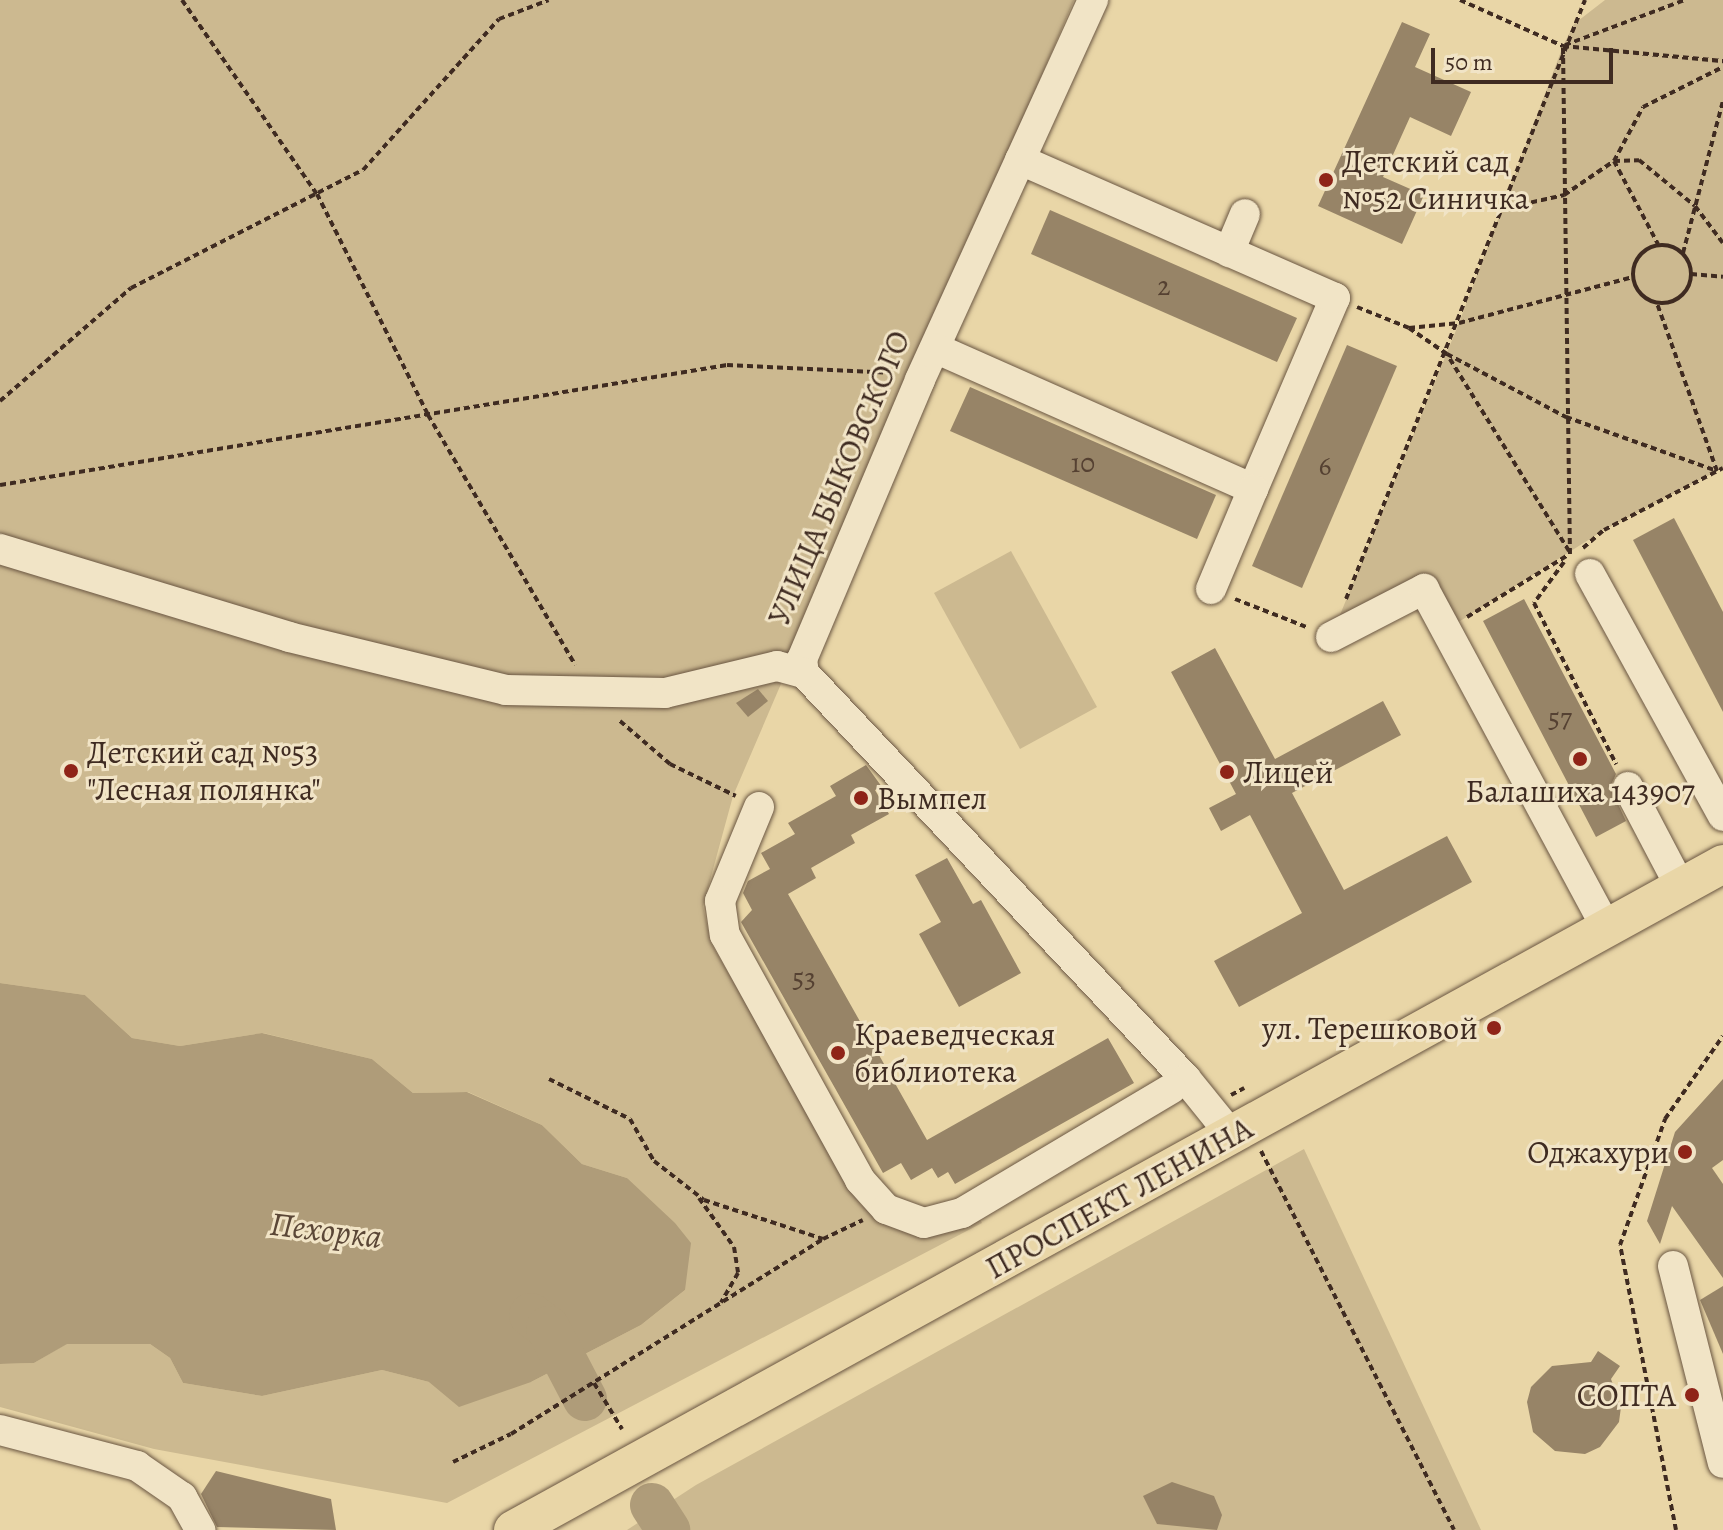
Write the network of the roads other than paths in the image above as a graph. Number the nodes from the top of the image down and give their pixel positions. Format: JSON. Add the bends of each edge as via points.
{"nodes":[{"id":1,"x":1093,"y":0,"type":"edge"},
{"id":2,"x":1020,"y":160,"type":"junction"},
{"id":3,"x":1245,"y":214,"type":"dead end"},
{"id":4,"x":1229,"y":252,"type":"junction"},
{"id":5,"x":935,"y":348,"type":"junction"},
{"id":6,"x":1253,"y":489,"type":"junction"},
{"id":7,"x":0,"y":549,"type":"edge"},
{"id":8,"x":1580,"y":564,"type":"road end"},
{"id":9,"x":1211,"y":589,"type":"road end"},
{"id":10,"x":1331,"y":637,"type":"road end"},
{"id":11,"x":804,"y":673,"type":"junction"},
{"id":12,"x":1628,"y":787,"type":"road end"},
{"id":13,"x":759,"y":807,"type":"road end"},
{"id":14,"x":1723,"y":816,"type":"edge"},
{"id":15,"x":1723,"y":864,"type":"edge"},
{"id":16,"x":1681,"y":888,"type":"junction"},
{"id":17,"x":1607,"y":929,"type":"junction"},
{"id":18,"x":1171,"y":1089,"type":"dead end"},
{"id":19,"x":1233,"y":1137,"type":"junction"},
{"id":20,"x":1673,"y":1266,"type":"dead end"},
{"id":21,"x":0,"y":1430,"type":"edge"},
{"id":22,"x":1723,"y":1463,"type":"edge"},
{"id":23,"x":200,"y":1530,"type":"edge"},
{"id":24,"x":513,"y":1530,"type":"edge"}],
"edges":[{"from":1,"to":2,"type":"street","name":"УЛИЦА БЫКОВСКОГО"},
{"from":2,"to":4,"type":"street"},
{"from":2,"to":5,"type":"street","name":"УЛИЦА БЫКОВСКОГО"},
{"from":3,"to":4,"type":"street"},
{"from":4,"to":6,"type":"street","via":[[1335,298]]},
{"from":5,"to":6,"type":"street"},
{"from":5,"to":11,"type":"street","name":"УЛИЦА БЫКОВСКОГО","via":[[804,647]]},
{"from":6,"to":9,"type":"street"},
{"from":7,"to":11,"type":"street","via":[[289,637],[506,690],[593,697],[665,693],[777,666]]},
{"from":8,"to":14,"type":"street"},
{"from":10,"to":17,"type":"street","via":[[1424,589]]},
{"from":11,"to":19,"type":"street","name":"УЛИЦА БЫКОВСКОГО","via":[[1186,1079]]},
{"from":12,"to":16,"type":"street"},
{"from":13,"to":18,"type":"street","via":[[720,901],[725,935],[860,1180],[886,1209],[924,1223],[962,1213]]},
{"from":15,"to":16,"type":"main road","name":"ПРОСПЕКТ ЛЕНИНА"},
{"from":16,"to":17,"type":"main road","name":"ПРОСПЕКТ ЛЕНИНА"},
{"from":17,"to":19,"type":"main road","name":"ПРОСПЕКТ ЛЕНИНА"},
{"from":19,"to":24,"type":"main road","name":"ПРОСПЕКТ ЛЕНИНА"},
{"from":20,"to":22,"type":"street"},
{"from":21,"to":23,"type":"street","via":[[137,1466],[182,1497]]}]}
